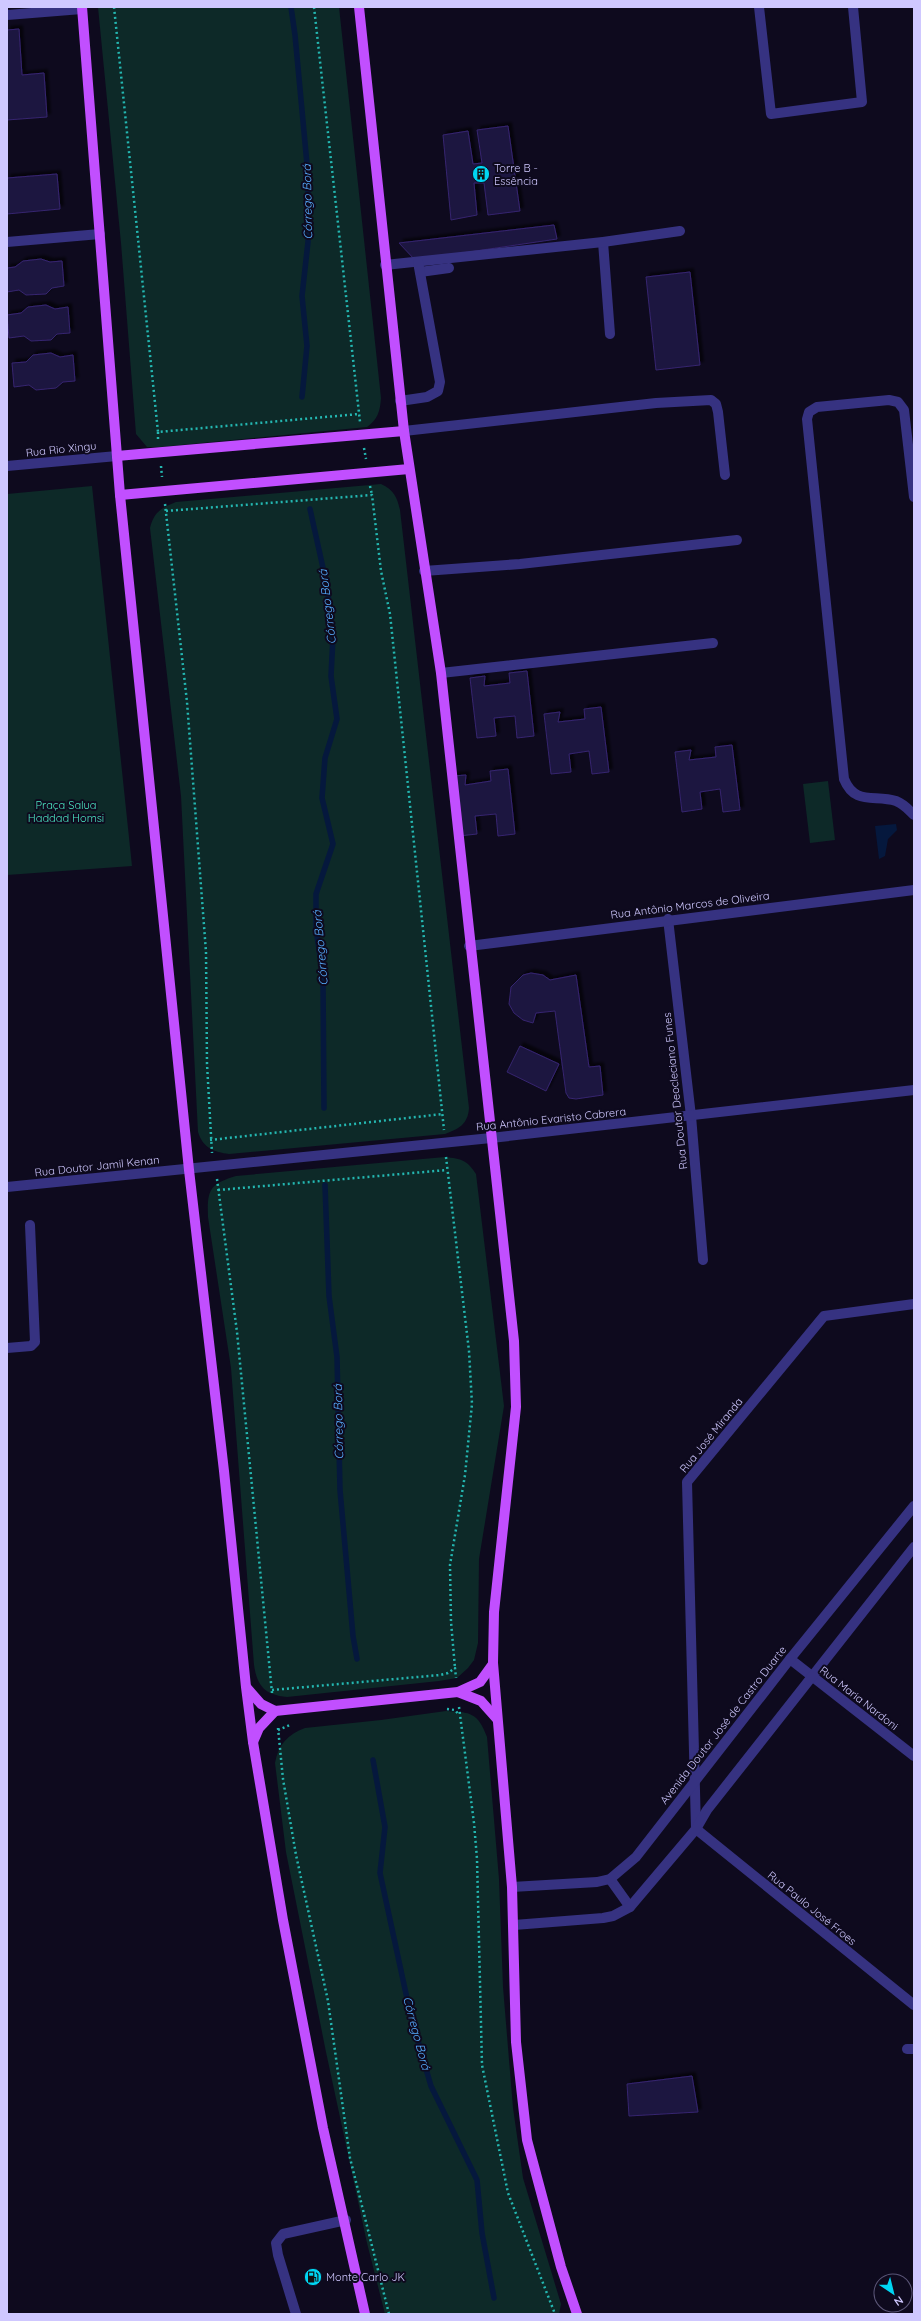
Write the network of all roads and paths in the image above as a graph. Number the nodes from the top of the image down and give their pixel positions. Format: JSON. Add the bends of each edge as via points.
{"nodes":[{"id":1,"x":114,"y":7,"type":"edge"},
{"id":2,"x":314,"y":7,"type":"edge"},
{"id":3,"x":359,"y":7,"type":"edge"},
{"id":4,"x":759,"y":7,"type":"edge"},
{"id":5,"x":853,"y":7,"type":"edge"},
{"id":6,"x":82,"y":8,"type":"edge"},
{"id":7,"x":7,"y":15,"type":"edge"},
{"id":8,"x":680,"y":231,"type":"dead end"},
{"id":9,"x":100,"y":234,"type":"junction"},
{"id":10,"x":7,"y":242,"type":"edge"},
{"id":11,"x":602,"y":242,"type":"junction"},
{"id":12,"x":385,"y":265,"type":"junction"},
{"id":13,"x":419,"y":267,"type":"junction"},
{"id":14,"x":449,"y":268,"type":"dead end"},
{"id":15,"x":610,"y":334,"type":"dead end"},
{"id":16,"x":400,"y":401,"type":"junction"},
{"id":17,"x":359,"y":414,"type":"junction"},
{"id":18,"x":404,"y":431,"type":"junction"},
{"id":19,"x":158,"y":432,"type":"junction"},
{"id":20,"x":362,"y":434,"type":"junction"},
{"id":21,"x":159,"y":452,"type":"junction"},
{"id":22,"x":117,"y":456,"type":"junction"},
{"id":23,"x":7,"y":466,"type":"edge"},
{"id":24,"x":409,"y":469,"type":"junction"},
{"id":25,"x":368,"y":472,"type":"junction"},
{"id":26,"x":725,"y":474,"type":"dead end"},
{"id":27,"x":164,"y":490,"type":"junction"},
{"id":28,"x":120,"y":495,"type":"junction"},
{"id":29,"x":372,"y":495,"type":"junction"},
{"id":30,"x":914,"y":498,"type":"edge"},
{"id":31,"x":166,"y":511,"type":"junction"},
{"id":32,"x":737,"y":540,"type":"dead end"},
{"id":33,"x":424,"y":570,"type":"junction"},
{"id":34,"x":713,"y":643,"type":"dead end"},
{"id":35,"x":441,"y":673,"type":"junction"},
{"id":36,"x":914,"y":815,"type":"edge"},
{"id":37,"x":914,"y":890,"type":"edge"},
{"id":38,"x":668,"y":919,"type":"junction"},
{"id":39,"x":469,"y":946,"type":"junction"},
{"id":40,"x":914,"y":1090,"type":"edge"},
{"id":41,"x":443,"y":1114,"type":"junction"},
{"id":42,"x":691,"y":1116,"type":"junction"},
{"id":43,"x":491,"y":1138,"type":"junction"},
{"id":44,"x":210,"y":1140,"type":"junction"},
{"id":45,"x":445,"y":1142,"type":"junction"},
{"id":46,"x":214,"y":1167,"type":"junction"},
{"id":47,"x":190,"y":1170,"type":"junction"},
{"id":48,"x":447,"y":1170,"type":"junction"},
{"id":49,"x":7,"y":1187,"type":"edge"},
{"id":50,"x":218,"y":1190,"type":"junction"},
{"id":51,"x":30,"y":1225,"type":"dead end"},
{"id":52,"x":702,"y":1260,"type":"dead end"},
{"id":53,"x":914,"y":1304,"type":"edge"},
{"id":54,"x":7,"y":1348,"type":"edge"},
{"id":55,"x":913,"y":1508,"type":"edge"},
{"id":56,"x":914,"y":1547,"type":"edge"},
{"id":57,"x":790,"y":1659,"type":"junction"},
{"id":58,"x":493,"y":1663,"type":"junction"},
{"id":59,"x":455,"y":1668,"type":"junction"},
{"id":60,"x":812,"y":1676,"type":"junction"},
{"id":61,"x":246,"y":1687,"type":"junction"},
{"id":62,"x":272,"y":1690,"type":"junction"},
{"id":63,"x":458,"y":1692,"type":"junction"},
{"id":64,"x":275,"y":1711,"type":"junction"},
{"id":65,"x":497,"y":1719,"type":"junction"},
{"id":66,"x":253,"y":1742,"type":"junction"},
{"id":67,"x":914,"y":1756,"type":"edge"},
{"id":68,"x":696,"y":1782,"type":"junction"},
{"id":69,"x":696,"y":1829,"type":"junction"},
{"id":70,"x":610,"y":1879,"type":"junction"},
{"id":71,"x":512,"y":1887,"type":"junction"},
{"id":72,"x":630,"y":1906,"type":"junction"},
{"id":73,"x":514,"y":1925,"type":"junction"},
{"id":74,"x":914,"y":2005,"type":"edge"},
{"id":75,"x":346,"y":2220,"type":"junction"},
{"id":76,"x":296,"y":2314,"type":"edge"},
{"id":77,"x":365,"y":2314,"type":"edge"},
{"id":78,"x":389,"y":2314,"type":"edge"},
{"id":79,"x":555,"y":2314,"type":"edge"},
{"id":80,"x":577,"y":2314,"type":"edge"}],
"edges":[{"from":1,"to":19,"type":"path"},
{"from":2,"to":17,"type":"path"},
{"from":3,"to":12,"type":"main road"},
{"from":4,"to":5,"type":"street","via":[[771,114],[862,102]]},
{"from":6,"to":7,"type":"street"},
{"from":6,"to":9,"type":"main road"},
{"from":8,"to":11,"type":"street"},
{"from":9,"to":10,"type":"street"},
{"from":9,"to":22,"type":"main road"},
{"from":11,"to":13,"type":"street"},
{"from":11,"to":15,"type":"street"},
{"from":12,"to":13,"type":"street"},
{"from":12,"to":16,"type":"main road"},
{"from":13,"to":14,"type":"street"},
{"from":13,"to":16,"type":"street","via":[[440,382],[438,390],[427,397]]},
{"from":16,"to":18,"type":"main road"},
{"from":17,"to":19,"type":"path"},
{"from":17,"to":20,"type":"path"},
{"from":18,"to":20,"type":"main road"},
{"from":18,"to":24,"type":"main road"},
{"from":18,"to":26,"type":"street","via":[[656,403],[711,400],[716,404],[718,412]]},
{"from":19,"to":21,"type":"path"},
{"from":20,"to":21,"type":"main road"},
{"from":20,"to":25,"type":"path"},
{"from":21,"to":22,"type":"main road"},
{"from":21,"to":27,"type":"path"},
{"from":22,"to":23,"type":"street","name":"Rua Rio Xingu"},
{"from":22,"to":28,"type":"main road"},
{"from":24,"to":25,"type":"main road"},
{"from":24,"to":33,"type":"main road"},
{"from":25,"to":27,"type":"main road"},
{"from":25,"to":29,"type":"path"},
{"from":27,"to":28,"type":"main road"},
{"from":27,"to":31,"type":"path"},
{"from":28,"to":47,"type":"main road"},
{"from":29,"to":31,"type":"path"},
{"from":29,"to":41,"type":"path","via":[[381,571],[390,614]]},
{"from":30,"to":36,"type":"street","via":[[904,410],[898,402],[889,400],[817,407],[809,412],[807,419],[844,779],[847,787],[856,796],[897,802]]},
{"from":31,"to":44,"type":"path","via":[[187,702],[206,952]]},
{"from":32,"to":33,"type":"street","via":[[520,564]]},
{"from":33,"to":35,"type":"main road"},
{"from":34,"to":35,"type":"street"},
{"from":35,"to":39,"type":"main road"},
{"from":37,"to":38,"type":"street","name":"Rua Antônio Marcos de Oliveira"},
{"from":38,"to":39,"type":"street","name":"Rua Antônio Marcos de Oliveira"},
{"from":38,"to":42,"type":"street","name":"Rua Doutor Deocleciano Funes"},
{"from":39,"to":43,"type":"main road"},
{"from":40,"to":42,"type":"street","name":"Rua Antônio Evaristo Cabrera"},
{"from":41,"to":44,"type":"path"},
{"from":41,"to":45,"type":"path"},
{"from":42,"to":43,"type":"street","name":"Rua Antônio Evaristo Cabrera"},
{"from":42,"to":52,"type":"street","name":"Rua Doutor Deocleciano Funes"},
{"from":43,"to":45,"type":"street","name":"Rua Antônio Evaristo Cabrera"},
{"from":43,"to":58,"type":"main road","via":[[514,1341],[516,1407],[494,1612]]},
{"from":44,"to":46,"type":"path"},
{"from":45,"to":46,"type":"street","name":"Rua Antônio Evaristo Cabrera"},
{"from":45,"to":48,"type":"path"},
{"from":46,"to":47,"type":"street","name":"Rua Antônio Evaristo Cabrera"},
{"from":46,"to":50,"type":"path"},
{"from":47,"to":49,"type":"street","name":"Rua Doutor Jamil Kenan"},
{"from":47,"to":61,"type":"main road"},
{"from":48,"to":50,"type":"path"},
{"from":48,"to":59,"type":"path","via":[[467,1328],[472,1404],[466,1468],[450,1565]]},
{"from":50,"to":62,"type":"path","via":[[237,1332]]},
{"from":51,"to":54,"type":"street","via":[[35,1342],[31,1346]]},
{"from":53,"to":68,"type":"street","name":"Rua José Miranda","via":[[824,1316],[687,1482]]},
{"from":55,"to":57,"type":"street","name":"Avenida Doutor José de Castro Duarte"},
{"from":56,"to":60,"type":"street"},
{"from":57,"to":60,"type":"street","name":"Rua Maria Nardoni"},
{"from":57,"to":68,"type":"street","name":"Avenida Doutor José de Castro Duarte"},
{"from":58,"to":63,"type":"main road","via":[[480,1682]]},
{"from":58,"to":65,"type":"main road"},
{"from":59,"to":62,"type":"path","via":[[440,1675]]},
{"from":59,"to":63,"type":"path"},
{"from":60,"to":67,"type":"street","name":"Rua Maria Nardoni"},
{"from":60,"to":69,"type":"street","via":[[707,1810]]},
{"from":61,"to":64,"type":"main road","via":[[261,1704]]},
{"from":61,"to":66,"type":"main road"},
{"from":62,"to":64,"type":"path"},
{"from":63,"to":64,"type":"main road"},
{"from":63,"to":65,"type":"main road","via":[[480,1701]]},
{"from":63,"to":79,"type":"path","via":[[477,1859],[482,2065],[508,2193]]},
{"from":64,"to":66,"type":"main road","via":[[259,1728]]},
{"from":64,"to":78,"type":"path","via":[[296,1855],[328,2001],[350,2158]]},
{"from":65,"to":71,"type":"main road"},
{"from":66,"to":75,"type":"main road","via":[[286,1936],[323,2128]]},
{"from":68,"to":69,"type":"street","name":"Rua José Miranda"},
{"from":68,"to":70,"type":"street","name":"Avenida Doutor José de Castro Duarte","via":[[636,1857]]},
{"from":69,"to":72,"type":"street"},
{"from":69,"to":74,"type":"street","name":"Rua Paulo José Froes"},
{"from":70,"to":71,"type":"street"},
{"from":70,"to":72,"type":"street"},
{"from":71,"to":73,"type":"main road"},
{"from":72,"to":73,"type":"street","via":[[613,1916],[603,1918]]},
{"from":73,"to":80,"type":"main road","via":[[516,2042],[527,2140],[561,2267]]},
{"from":75,"to":76,"type":"street","via":[[282,2234],[276,2243]]},
{"from":75,"to":77,"type":"main road"}]}
